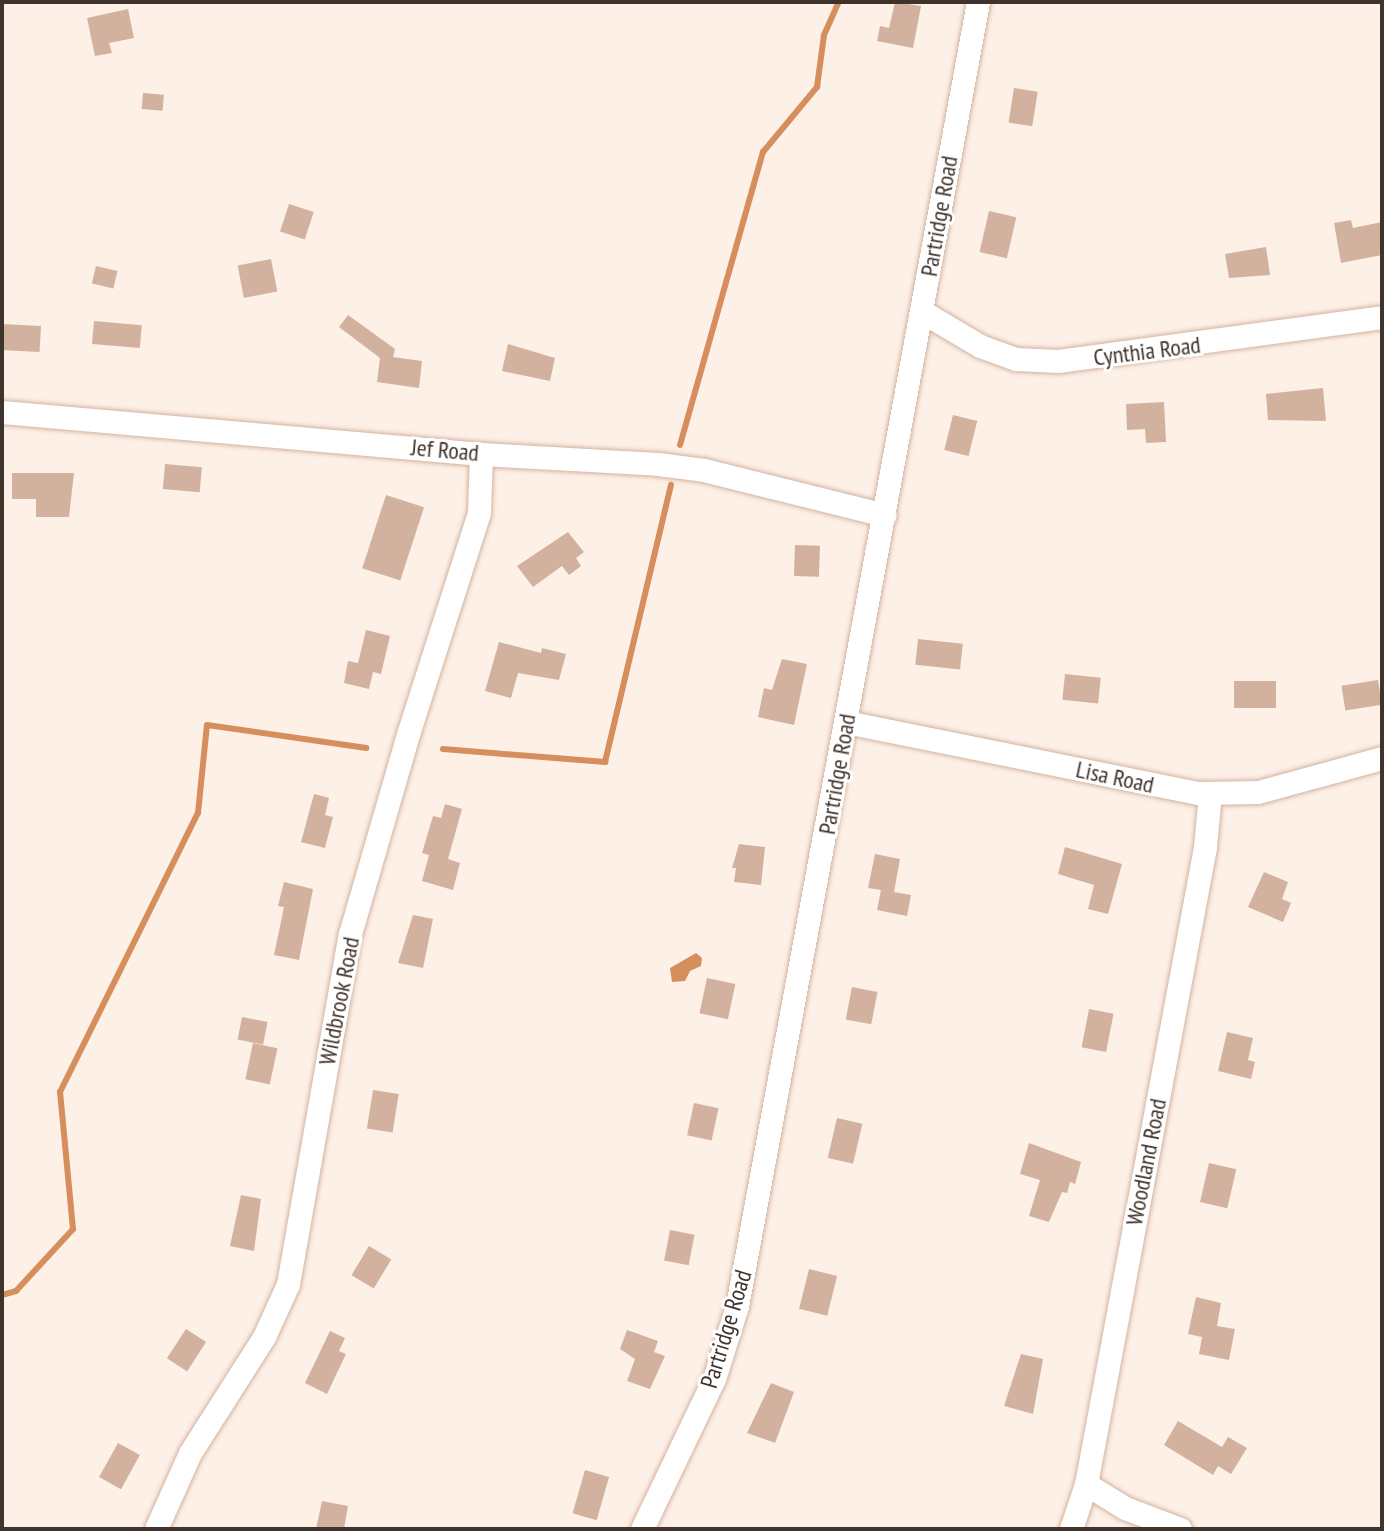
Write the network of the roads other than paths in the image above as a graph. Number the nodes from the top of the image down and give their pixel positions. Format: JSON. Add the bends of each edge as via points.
{"nodes":[{"id":1,"x":978,"y":2,"type":"edge"},
{"id":2,"x":922,"y":311,"type":"junction"},
{"id":3,"x":1382,"y":317,"type":"edge"},
{"id":4,"x":2,"y":412,"type":"edge"},
{"id":5,"x":481,"y":454,"type":"junction"},
{"id":6,"x":884,"y":515,"type":"junction"},
{"id":7,"x":846,"y":723,"type":"junction"},
{"id":8,"x":1382,"y":758,"type":"edge"},
{"id":9,"x":1210,"y":793,"type":"junction"},
{"id":10,"x":1086,"y":1484,"type":"junction"},
{"id":11,"x":156,"y":1529,"type":"edge"},
{"id":12,"x":642,"y":1529,"type":"edge"},
{"id":13,"x":1071,"y":1529,"type":"edge"},
{"id":14,"x":1180,"y":1529,"type":"edge"}],
"edges":[{"from":1,"to":2,"type":"street","name":"Partridge Road"},
{"from":2,"to":3,"type":"street","name":"Cynthia Road","via":[[1016,359],[1058,361]]},
{"from":2,"to":6,"type":"street","name":"Partridge Road"},
{"from":4,"to":5,"type":"street","name":"Jef Road"},
{"from":5,"to":6,"type":"street","name":"Jef Road","via":[[704,471]]},
{"from":5,"to":11,"type":"street","name":"Wildbrook Road","via":[[479,513],[350,934],[288,1283],[264,1338],[190,1453]]},
{"from":6,"to":7,"type":"street","name":"Partridge Road"},
{"from":7,"to":9,"type":"street","name":"Lisa Road","via":[[1170,789]]},
{"from":7,"to":12,"type":"street","name":"Partridge Road","via":[[737,1306],[715,1379]]},
{"from":8,"to":9,"type":"street","name":"Lisa Road","via":[[1258,792]]},
{"from":9,"to":10,"type":"street","name":"Woodland Road","via":[[1205,847]]},
{"from":10,"to":13,"type":"street","name":"Woodland Road"},
{"from":10,"to":14,"type":"street","via":[[1125,1508]]}]}
